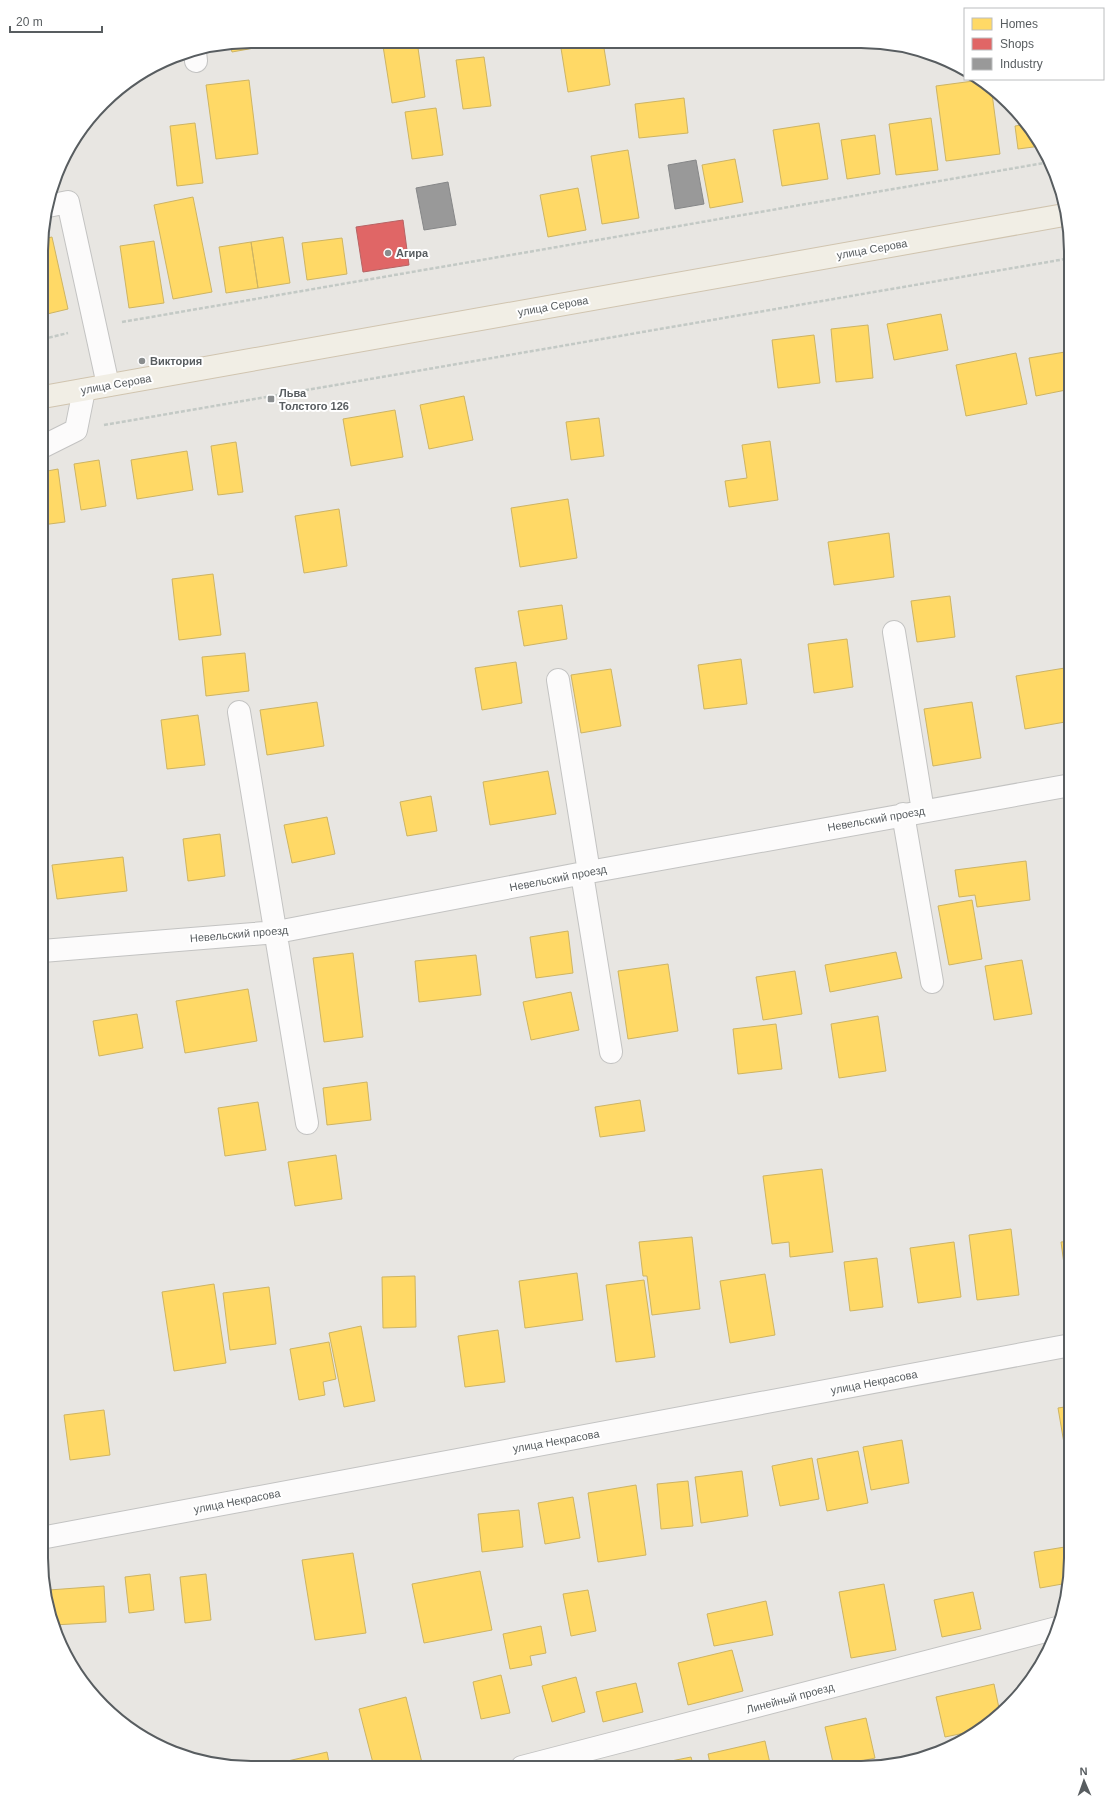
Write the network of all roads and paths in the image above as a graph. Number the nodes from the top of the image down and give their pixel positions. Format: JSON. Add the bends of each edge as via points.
{"nodes":[{"id":1,"x":1044,"y":163,"type":"edge"},
{"id":2,"x":54,"y":205,"type":"edge"},
{"id":3,"x":1061,"y":216,"type":"edge"},
{"id":4,"x":1064,"y":259,"type":"edge"},
{"id":5,"x":95,"y":327,"type":"junction"},
{"id":6,"x":48,"y":337,"type":"edge"},
{"id":7,"x":108,"y":385,"type":"junction"},
{"id":8,"x":84,"y":390,"type":"junction"},
{"id":9,"x":48,"y":396,"type":"edge"},
{"id":10,"x":76,"y":430,"type":"junction"},
{"id":11,"x":48,"y":444,"type":"edge"},
{"id":12,"x":894,"y":632,"type":"dead end"},
{"id":13,"x":558,"y":680,"type":"dead end"},
{"id":14,"x":240,"y":712,"type":"dead end"},
{"id":15,"x":1064,"y":786,"type":"edge"},
{"id":16,"x":913,"y":812,"type":"junction"},
{"id":17,"x":585,"y":873,"type":"junction"},
{"id":18,"x":277,"y":932,"type":"junction"},
{"id":19,"x":48,"y":950,"type":"edge"},
{"id":20,"x":932,"y":982,"type":"dead end"},
{"id":21,"x":612,"y":1052,"type":"dead end"},
{"id":22,"x":307,"y":1123,"type":"dead end"},
{"id":23,"x":1064,"y":1346,"type":"edge"},
{"id":24,"x":48,"y":1537,"type":"edge"},
{"id":25,"x":1051,"y":1630,"type":"edge"},
{"id":26,"x":545,"y":1761,"type":"edge"}],
"edges":[{"from":1,"to":5,"type":"path"},
{"from":2,"to":5,"type":"street","via":[[68,202]]},
{"from":3,"to":7,"type":"main road","name":"улица Серова"},
{"from":4,"to":10,"type":"path"},
{"from":5,"to":6,"type":"path"},
{"from":5,"to":7,"type":"street"},
{"from":7,"to":8,"type":"main road","name":"улица Серова"},
{"from":8,"to":9,"type":"main road","name":"улица Серова"},
{"from":8,"to":10,"type":"street"},
{"from":10,"to":11,"type":"street"},
{"from":12,"to":16,"type":"street"},
{"from":13,"to":17,"type":"street"},
{"from":14,"to":18,"type":"street"},
{"from":15,"to":16,"type":"street","name":"Невельский проезд"},
{"from":16,"to":17,"type":"street","name":"Невельский проезд"},
{"from":16,"to":20,"type":"street"},
{"from":17,"to":18,"type":"street","name":"Невельский проезд"},
{"from":17,"to":21,"type":"street"},
{"from":18,"to":19,"type":"street","name":"Невельский проезд"},
{"from":18,"to":22,"type":"street"},
{"from":23,"to":24,"type":"street","name":"улица Некрасова"},
{"from":25,"to":26,"type":"street","name":"Линейный проезд"}]}
